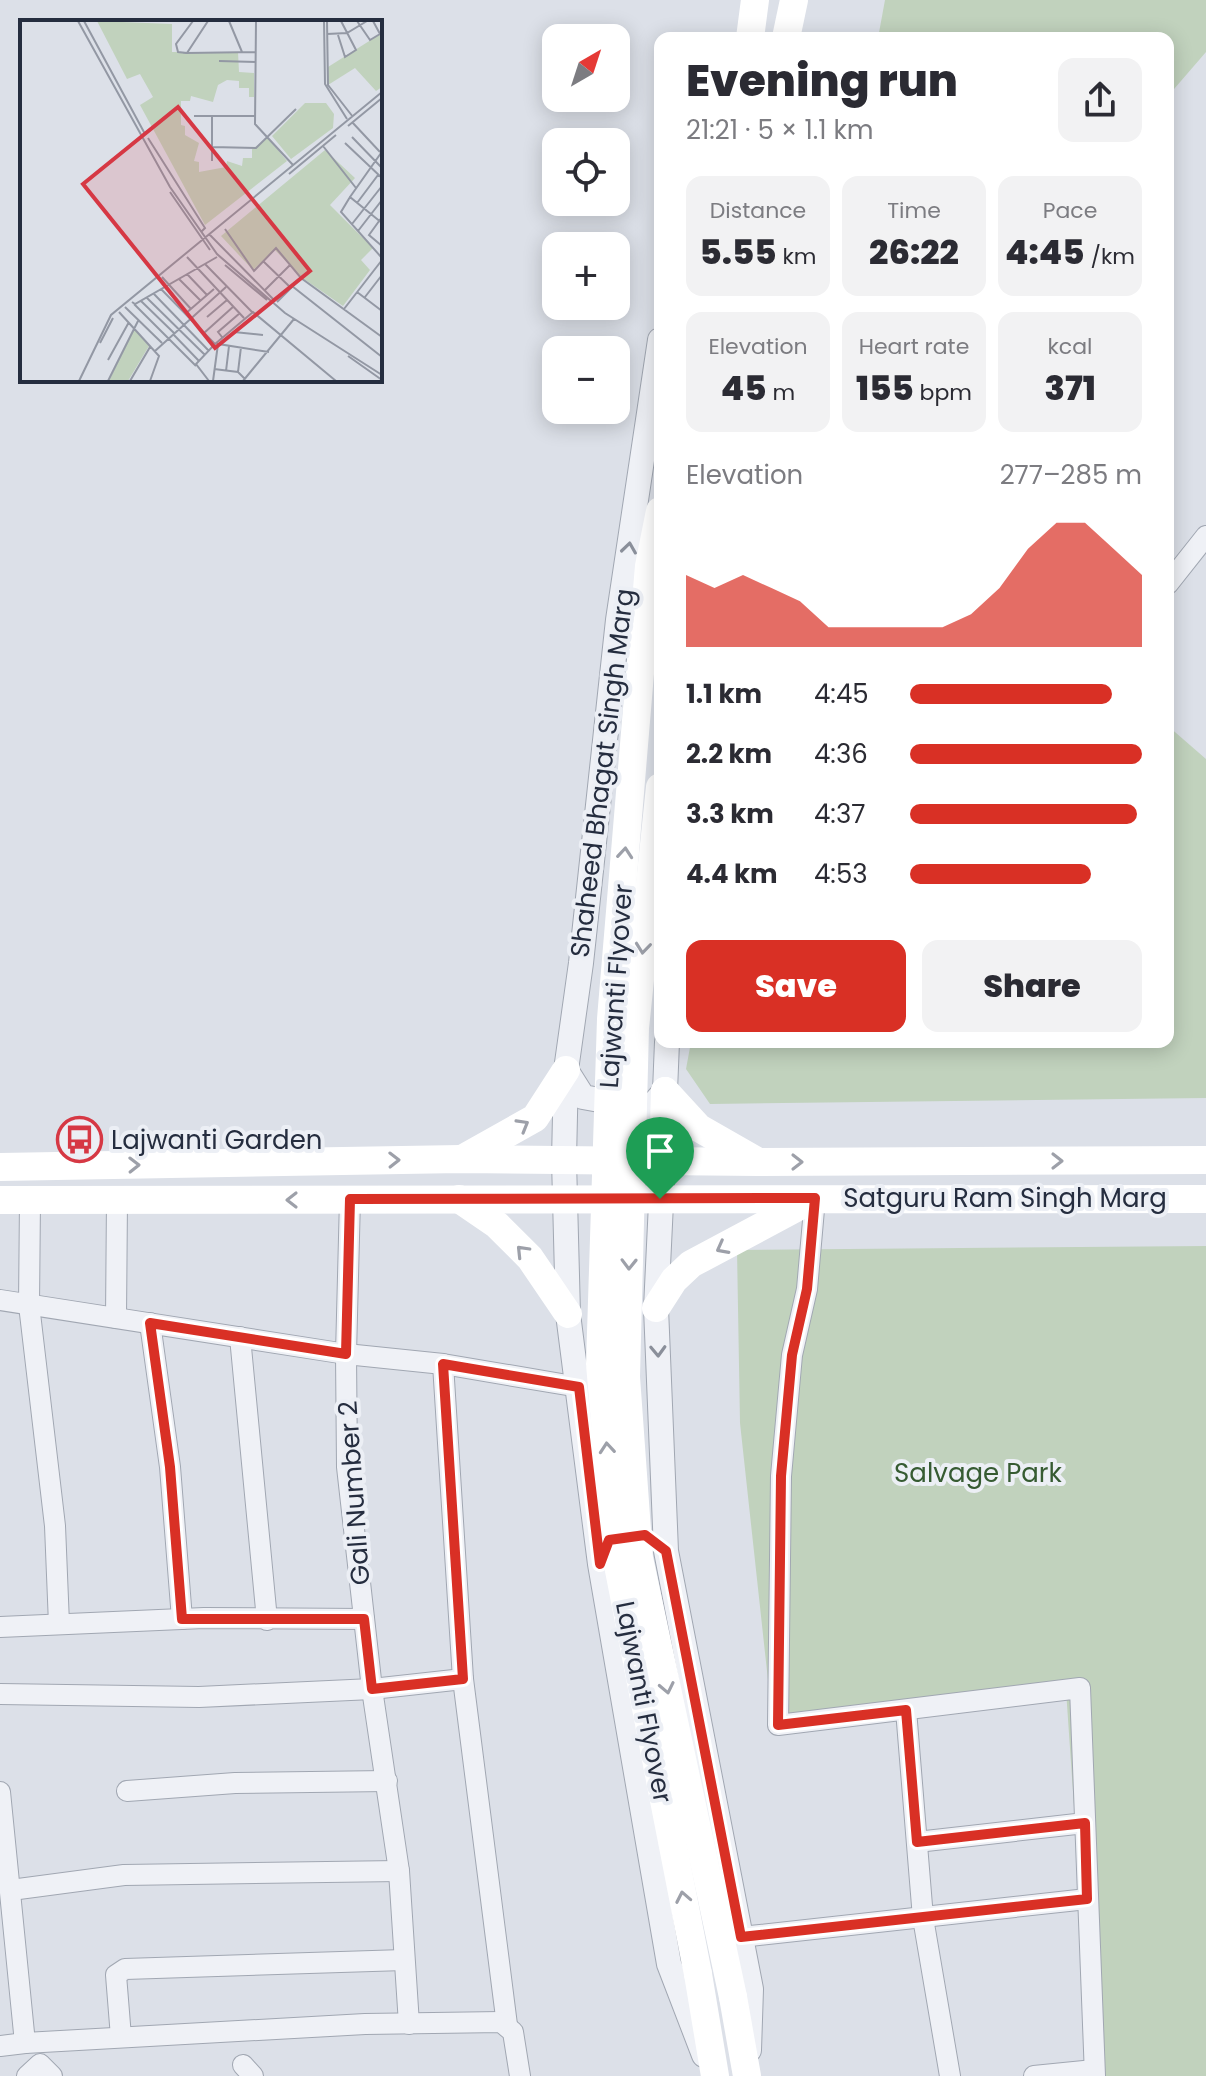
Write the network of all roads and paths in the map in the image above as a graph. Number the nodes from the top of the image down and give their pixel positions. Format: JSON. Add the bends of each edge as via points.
{"nodes":[{"id":1,"x":755,"y":0,"type":"edge"},
{"id":2,"x":794,"y":0,"type":"edge"},
{"id":3,"x":751,"y":32,"type":"edge"},
{"id":4,"x":787,"y":32,"type":"edge"},
{"id":5,"x":654,"y":380,"type":"edge"},
{"id":6,"x":1206,"y":536,"type":"edge"},
{"id":7,"x":654,"y":541,"type":"edge"},
{"id":8,"x":1174,"y":576,"type":"edge"},
{"id":9,"x":654,"y":845,"type":"edge"},
{"id":10,"x":667,"y":1048,"type":"edge"},
{"id":11,"x":566,"y":1070,"type":"junction"},
{"id":12,"x":665,"y":1091,"type":"junction"},
{"id":13,"x":461,"y":1159,"type":"junction"},
{"id":14,"x":564,"y":1160,"type":"junction"},
{"id":15,"x":1206,"y":1160,"type":"edge"},
{"id":16,"x":663,"y":1161,"type":"junction"},
{"id":17,"x":758,"y":1162,"type":"junction"},
{"id":18,"x":0,"y":1167,"type":"edge"},
{"id":19,"x":815,"y":1198,"type":"junction"},
{"id":20,"x":350,"y":1199,"type":"junction"},
{"id":21,"x":459,"y":1199,"type":"junction"},
{"id":22,"x":566,"y":1199,"type":"junction"},
{"id":23,"x":660,"y":1199,"type":"junction"},
{"id":24,"x":1206,"y":1199,"type":"edge"},
{"id":25,"x":0,"y":1200,"type":"edge"},
{"id":26,"x":30,"y":1200,"type":"junction"},
{"id":27,"x":117,"y":1200,"type":"junction"},
{"id":28,"x":0,"y":1300,"type":"edge"},
{"id":29,"x":29,"y":1305,"type":"junction"},
{"id":30,"x":656,"y":1308,"type":"junction"},
{"id":31,"x":568,"y":1314,"type":"junction"},
{"id":32,"x":116,"y":1318,"type":"junction"},
{"id":33,"x":150,"y":1323,"type":"junction"},
{"id":34,"x":240,"y":1337,"type":"junction"},
{"id":35,"x":346,"y":1354,"type":"junction"},
{"id":36,"x":443,"y":1364,"type":"junction"},
{"id":37,"x":579,"y":1387,"type":"junction"},
{"id":38,"x":666,"y":1551,"type":"junction"},
{"id":39,"x":600,"y":1564,"type":"junction"},
{"id":40,"x":182,"y":1619,"type":"junction"},
{"id":41,"x":364,"y":1619,"type":"junction"},
{"id":42,"x":267,"y":1620,"type":"junction"},
{"id":43,"x":59,"y":1624,"type":"junction"},
{"id":44,"x":0,"y":1627,"type":"edge"},
{"id":45,"x":463,"y":1679,"type":"junction"},
{"id":46,"x":372,"y":1689,"type":"junction"},
{"id":47,"x":0,"y":1694,"type":"edge"},
{"id":48,"x":906,"y":1710,"type":"junction"},
{"id":49,"x":387,"y":1781,"type":"junction"},
{"id":50,"x":127,"y":1791,"type":"dead end"},
{"id":51,"x":0,"y":1792,"type":"edge"},
{"id":52,"x":1085,"y":1823,"type":"junction"},
{"id":53,"x":917,"y":1842,"type":"junction"},
{"id":54,"x":399,"y":1871,"type":"junction"},
{"id":55,"x":11,"y":1890,"type":"junction"},
{"id":56,"x":1087,"y":1899,"type":"junction"},
{"id":57,"x":923,"y":1918,"type":"junction"},
{"id":58,"x":741,"y":1937,"type":"junction"},
{"id":59,"x":404,"y":1960,"type":"junction"},
{"id":60,"x":409,"y":2024,"type":"junction"},
{"id":61,"x":507,"y":2025,"type":"junction"},
{"id":62,"x":121,"y":2037,"type":"junction"},
{"id":63,"x":25,"y":2043,"type":"junction"},
{"id":64,"x":0,"y":2046,"type":"edge"},
{"id":65,"x":1095,"y":2073,"type":"edge"},
{"id":66,"x":27,"y":2076,"type":"edge"},
{"id":67,"x":52,"y":2076,"type":"edge"},
{"id":68,"x":520,"y":2076,"type":"edge"},
{"id":69,"x":713,"y":2076,"type":"edge"},
{"id":70,"x":747,"y":2076,"type":"edge"},
{"id":71,"x":950,"y":2076,"type":"edge"},
{"id":72,"x":1034,"y":2076,"type":"edge"}],
"edges":[{"from":1,"to":3,"type":"main road"},
{"from":2,"to":4,"type":"main road"},
{"from":11,"to":5,"type":"street","name":"Shaheed Bhagat Singh Marg","one_way":true,"via":[[618,620]]},
{"from":6,"to":8,"type":"street"},
{"from":69,"to":7,"type":"main road","name":"Lajwanti Flyover","one_way":true,"bridge":true,"via":[[617,1560],[600,1364],[611,1019]]},
{"from":9,"to":70,"type":"main road","name":"Lajwanti Flyover","one_way":true,"bridge":true,"via":[[635,1028],[626,1377],[639,1558]]},
{"from":10,"to":12,"type":"street"},
{"from":11,"to":12,"type":"street","via":[[583,1097],[649,1109]]},
{"from":13,"to":11,"type":"main road","one_way":true,"via":[[535,1118]]},
{"from":11,"to":14,"type":"street","name":"Shaheed Bhagat Singh Marg"},
{"from":12,"to":16,"type":"main road"},
{"from":12,"to":17,"type":"main road","via":[[699,1128]]},
{"from":13,"to":14,"type":"main road"},
{"from":18,"to":13,"type":"main road","one_way":true},
{"from":14,"to":16,"type":"main road","name":"Satguru Ram Singh Marg"},
{"from":14,"to":22,"type":"street","name":"Shaheed Bhagat Singh Marg"},
{"from":17,"to":15,"type":"main road","name":"Satguru Ram Singh Marg","one_way":true},
{"from":16,"to":17,"type":"main road","name":"Satguru Ram Singh Marg"},
{"from":16,"to":23,"type":"street"},
{"from":19,"to":23,"type":"main road","name":"Satguru Ram Singh Marg"},
{"from":19,"to":24,"type":"main road","name":"Satguru Ram Singh Marg"},
{"from":19,"to":30,"type":"main road","one_way":true,"via":[[691,1264]]},
{"from":19,"to":48,"type":"street","via":[[781,1476],[778,1725]]},
{"from":20,"to":21,"type":"main road"},
{"from":20,"to":27,"type":"main road","one_way":true},
{"from":20,"to":35,"type":"street","name":"Gali Number 2"},
{"from":21,"to":22,"type":"main road"},
{"from":31,"to":21,"type":"main road","one_way":true,"via":[[530,1258],[497,1225]]},
{"from":22,"to":23,"type":"main road","name":"Satguru Ram Singh Marg"},
{"from":22,"to":31,"type":"street"},
{"from":23,"to":30,"type":"street"},
{"from":25,"to":26,"type":"main road"},
{"from":26,"to":27,"type":"main road"},
{"from":26,"to":29,"type":"street"},
{"from":27,"to":32,"type":"street"},
{"from":28,"to":29,"type":"street"},
{"from":29,"to":32,"type":"street"},
{"from":29,"to":43,"type":"street","via":[[55,1526]]},
{"from":30,"to":38,"type":"street","one_way":true},
{"from":31,"to":37,"type":"street"},
{"from":32,"to":33,"type":"street"},
{"from":33,"to":34,"type":"street"},
{"from":33,"to":40,"type":"street","via":[[170,1467]]},
{"from":34,"to":35,"type":"street"},
{"from":34,"to":42,"type":"street"},
{"from":35,"to":36,"type":"street"},
{"from":35,"to":41,"type":"street","name":"Gali Number 2","via":[[347,1467]]},
{"from":36,"to":37,"type":"street"},
{"from":36,"to":45,"type":"street"},
{"from":37,"to":39,"type":"street"},
{"from":38,"to":39,"type":"street","via":[[645,1535],[609,1540]]},
{"from":38,"to":58,"type":"street"},
{"from":39,"to":69,"type":"street","via":[[669,1964]]},
{"from":40,"to":42,"type":"street"},
{"from":40,"to":43,"type":"street"},
{"from":41,"to":42,"type":"street"},
{"from":41,"to":46,"type":"street","name":"Gali Number 2"},
{"from":43,"to":44,"type":"street"},
{"from":45,"to":46,"type":"street"},
{"from":45,"to":61,"type":"street"},
{"from":46,"to":47,"type":"street","via":[[199,1697]]},
{"from":46,"to":49,"type":"street","name":"Gali Number 2"},
{"from":48,"to":52,"type":"street","via":[[1080,1688]]},
{"from":48,"to":53,"type":"street"},
{"from":49,"to":50,"type":"street"},
{"from":49,"to":54,"type":"street","name":"Gali Number 2"},
{"from":51,"to":55,"type":"street"},
{"from":52,"to":53,"type":"street"},
{"from":52,"to":56,"type":"street"},
{"from":53,"to":57,"type":"street"},
{"from":54,"to":55,"type":"street","via":[[124,1875]]},
{"from":54,"to":59,"type":"street","name":"Gali Number 2"},
{"from":55,"to":63,"type":"street"},
{"from":56,"to":57,"type":"street"},
{"from":56,"to":65,"type":"street"},
{"from":57,"to":58,"type":"street"},
{"from":57,"to":71,"type":"street"},
{"from":58,"to":70,"type":"street","via":[[751,1989]]},
{"from":59,"to":60,"type":"street","name":"Gali Number 2"},
{"from":59,"to":62,"type":"street","via":[[125,1969],[116,1975]]},
{"from":60,"to":61,"type":"street"},
{"from":60,"to":62,"type":"street"},
{"from":61,"to":68,"type":"street","via":[[513,2032]]},
{"from":62,"to":63,"type":"street"},
{"from":63,"to":64,"type":"street"},
{"from":65,"to":72,"type":"street"},
{"from":66,"to":67,"type":"street","via":[[40,2064]]}]}
